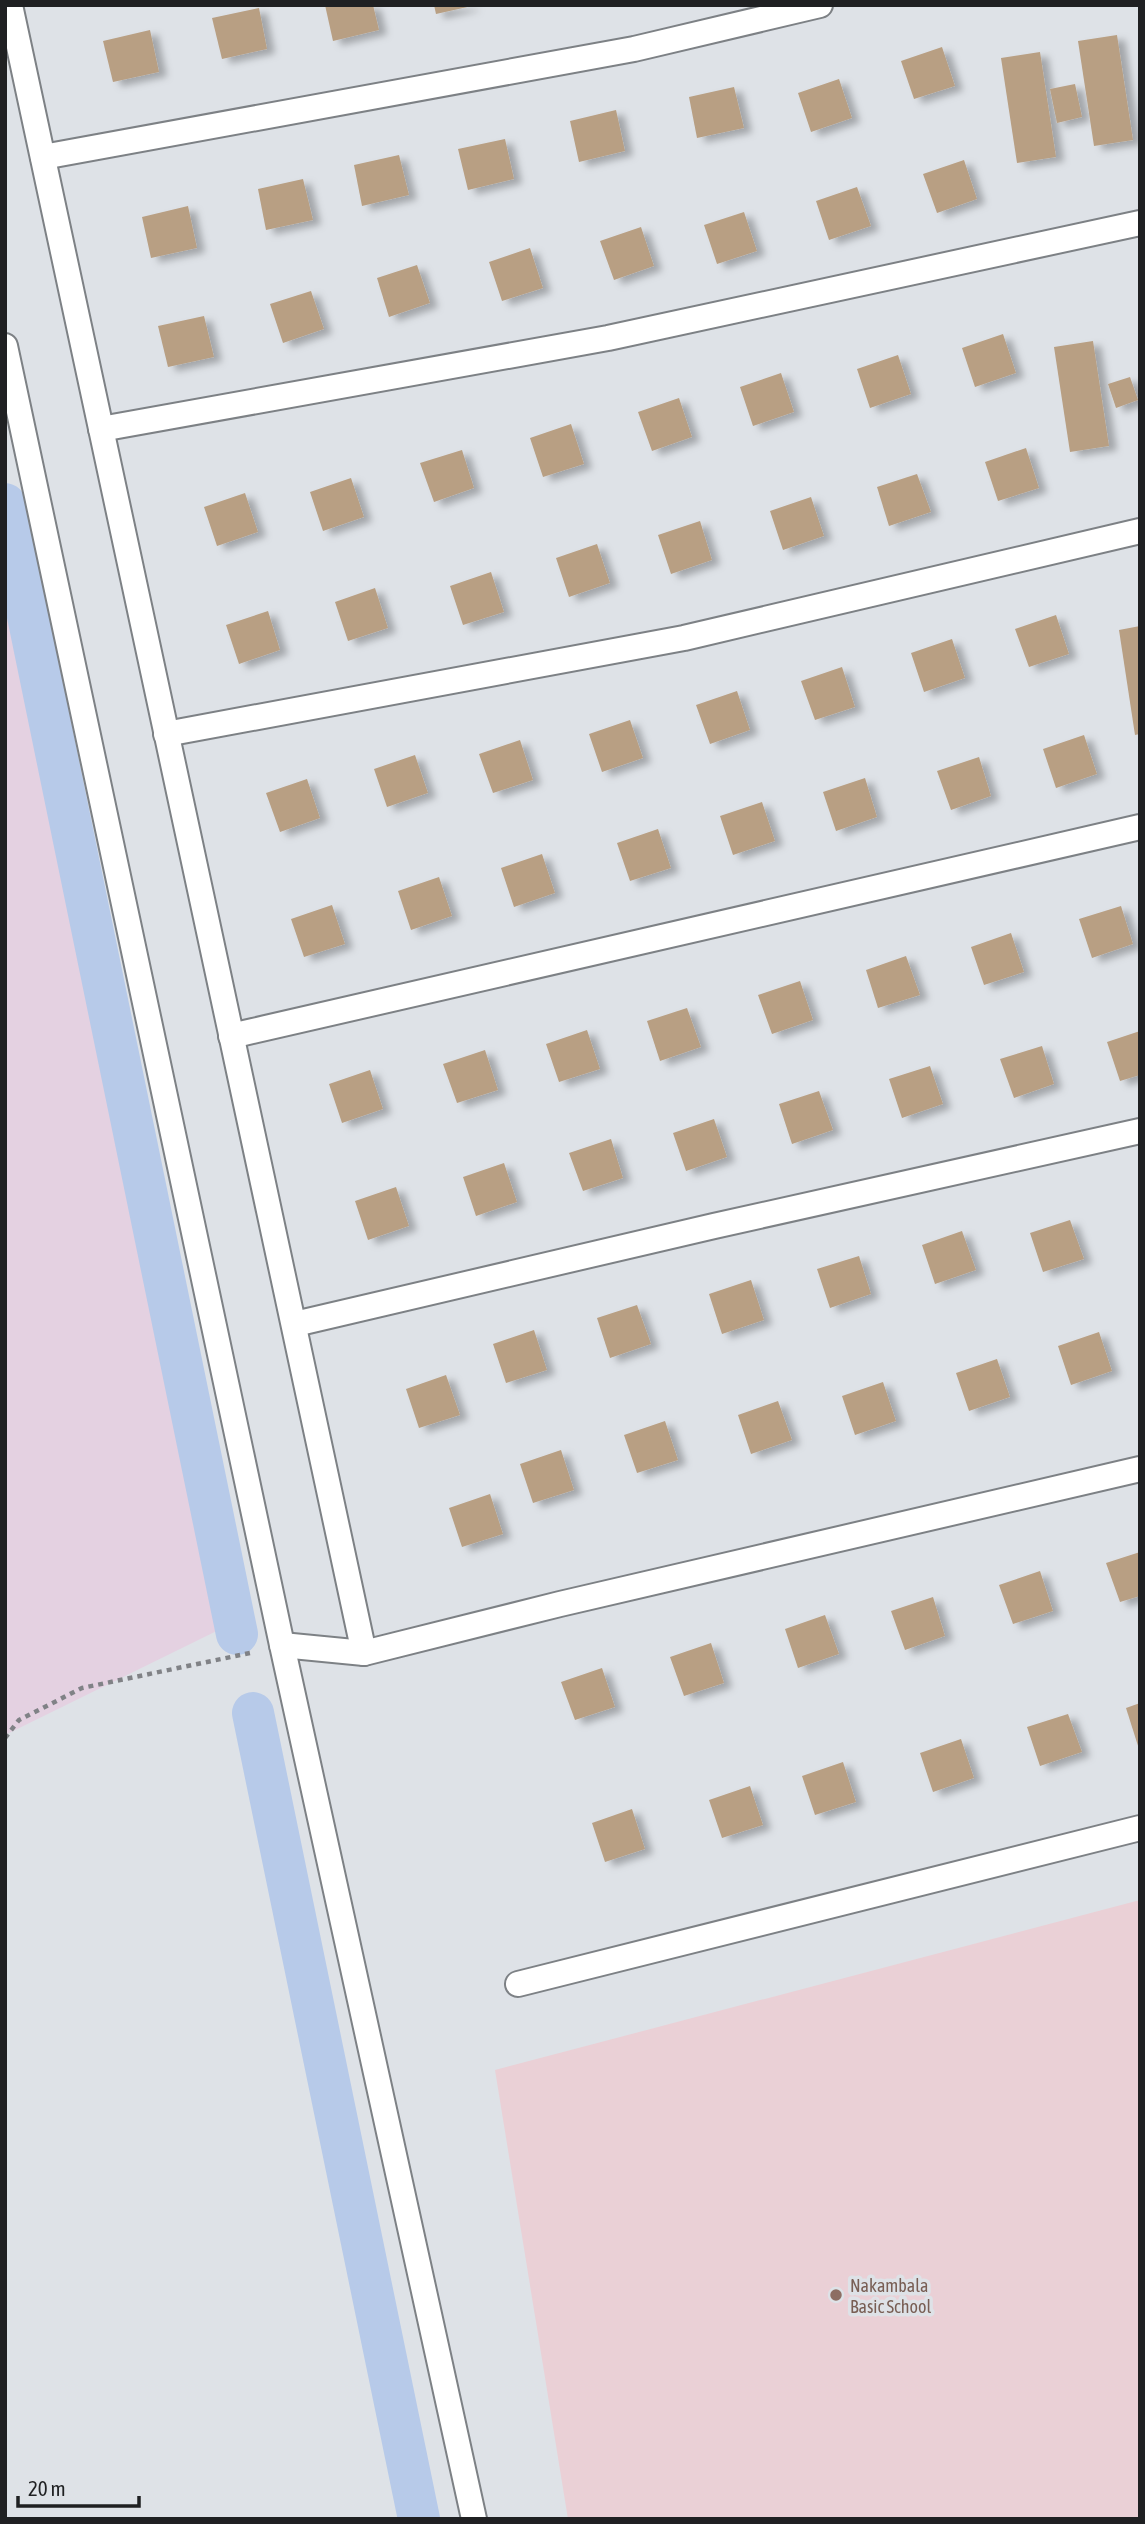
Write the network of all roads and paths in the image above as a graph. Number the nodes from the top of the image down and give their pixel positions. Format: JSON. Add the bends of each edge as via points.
{"nodes":[{"id":1,"x":10,"y":5,"type":"edge"},
{"id":2,"x":820,"y":5,"type":"edge"},
{"id":3,"x":43,"y":157,"type":"junction"},
{"id":4,"x":1140,"y":223,"type":"edge"},
{"id":5,"x":5,"y":346,"type":"edge"},
{"id":6,"x":101,"y":429,"type":"junction"},
{"id":7,"x":1140,"y":531,"type":"edge"},
{"id":8,"x":166,"y":734,"type":"junction"},
{"id":9,"x":1140,"y":827,"type":"edge"},
{"id":10,"x":231,"y":1036,"type":"junction"},
{"id":11,"x":1140,"y":1131,"type":"edge"},
{"id":12,"x":295,"y":1324,"type":"junction"},
{"id":13,"x":1140,"y":1469,"type":"edge"},
{"id":14,"x":282,"y":1645,"type":"junction"},
{"id":15,"x":364,"y":1653,"type":"junction"},
{"id":16,"x":5,"y":1738,"type":"edge"},
{"id":17,"x":1140,"y":1828,"type":"edge"},
{"id":18,"x":518,"y":1984,"type":"dead end"},
{"id":19,"x":474,"y":2519,"type":"edge"}],
"edges":[{"from":1,"to":3,"type":"lane"},
{"from":2,"to":3,"type":"lane","via":[[634,49]]},
{"from":3,"to":6,"type":"lane"},
{"from":4,"to":6,"type":"lane","via":[[608,338]]},
{"from":5,"to":14,"type":"lane"},
{"from":6,"to":8,"type":"lane"},
{"from":7,"to":8,"type":"lane","via":[[684,638]]},
{"from":8,"to":10,"type":"lane"},
{"from":9,"to":10,"type":"lane"},
{"from":10,"to":12,"type":"lane"},
{"from":11,"to":12,"type":"lane"},
{"from":12,"to":15,"type":"lane"},
{"from":13,"to":15,"type":"lane"},
{"from":14,"to":15,"type":"lane"},
{"from":14,"to":16,"type":"path","via":[[82,1688],[19,1720]]},
{"from":14,"to":19,"type":"lane"},
{"from":17,"to":18,"type":"lane"}]}
